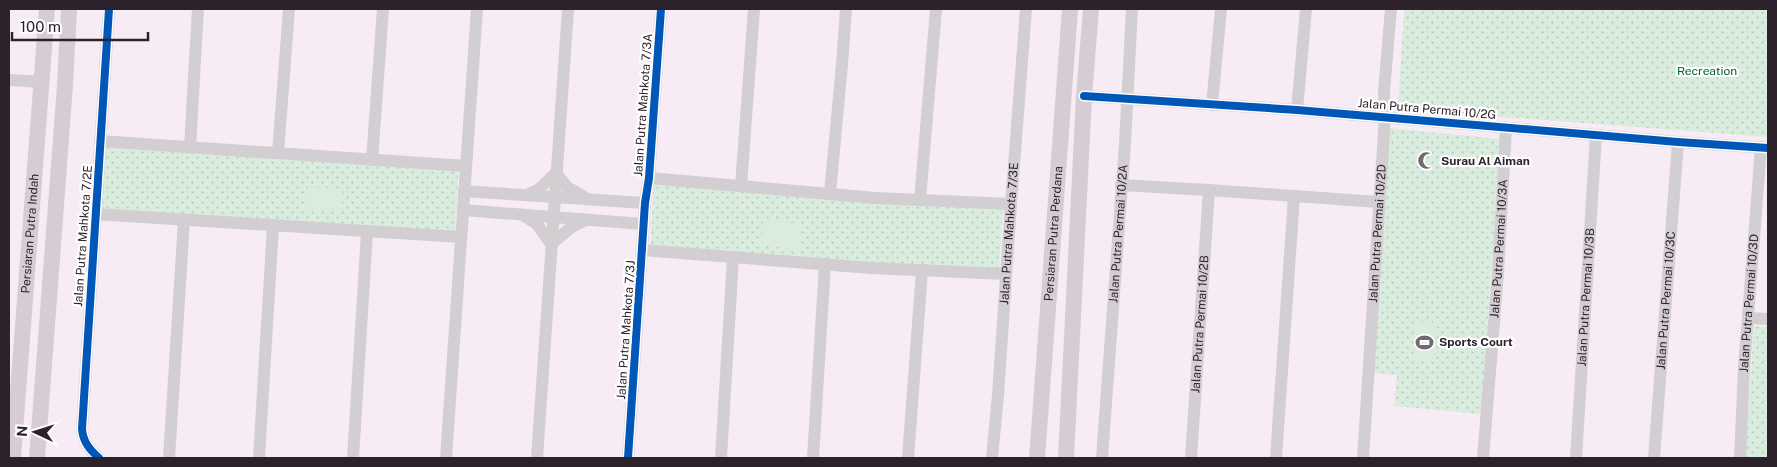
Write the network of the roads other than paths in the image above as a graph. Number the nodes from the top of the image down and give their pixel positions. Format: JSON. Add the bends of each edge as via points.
{"nodes":[{"id":1,"x":47,"y":9,"type":"edge"},
{"id":2,"x":70,"y":9,"type":"edge"},
{"id":3,"x":109,"y":9,"type":"edge"},
{"id":4,"x":198,"y":9,"type":"edge"},
{"id":5,"x":289,"y":9,"type":"edge"},
{"id":6,"x":383,"y":9,"type":"edge"},
{"id":7,"x":477,"y":9,"type":"edge"},
{"id":8,"x":568,"y":9,"type":"edge"},
{"id":9,"x":661,"y":9,"type":"edge"},
{"id":10,"x":754,"y":9,"type":"edge"},
{"id":11,"x":846,"y":9,"type":"edge"},
{"id":12,"x":936,"y":9,"type":"edge"},
{"id":13,"x":1026,"y":9,"type":"edge"},
{"id":14,"x":1070,"y":9,"type":"edge"},
{"id":15,"x":1091,"y":9,"type":"edge"},
{"id":16,"x":1132,"y":9,"type":"edge"},
{"id":17,"x":1221,"y":9,"type":"edge"},
{"id":18,"x":1306,"y":9,"type":"edge"},
{"id":19,"x":1391,"y":9,"type":"edge"},
{"id":20,"x":9,"y":80,"type":"edge"},
{"id":21,"x":42,"y":82,"type":"junction"},
{"id":22,"x":1084,"y":96,"type":"junction"},
{"id":23,"x":1128,"y":99,"type":"junction"},
{"id":24,"x":1212,"y":105,"type":"junction"},
{"id":25,"x":1297,"y":110,"type":"junction"},
{"id":26,"x":1385,"y":116,"type":"junction"},
{"id":27,"x":1506,"y":128,"type":"junction"},
{"id":28,"x":1596,"y":135,"type":"junction"},
{"id":29,"x":100,"y":141,"type":"junction"},
{"id":30,"x":1678,"y":142,"type":"junction"},
{"id":31,"x":190,"y":147,"type":"junction"},
{"id":32,"x":1765,"y":148,"type":"edge"},
{"id":33,"x":278,"y":153,"type":"junction"},
{"id":34,"x":372,"y":160,"type":"junction"},
{"id":35,"x":466,"y":166,"type":"junction"},
{"id":36,"x":556,"y":172,"type":"junction"},
{"id":37,"x":649,"y":178,"type":"junction"},
{"id":38,"x":1121,"y":185,"type":"junction"},
{"id":39,"x":741,"y":186,"type":"junction"},
{"id":40,"x":1209,"y":190,"type":"junction"},
{"id":41,"x":830,"y":193,"type":"junction"},
{"id":42,"x":522,"y":196,"type":"junction"},
{"id":43,"x":1294,"y":196,"type":"junction"},
{"id":44,"x":554,"y":197,"type":"junction"},
{"id":45,"x":590,"y":199,"type":"junction"},
{"id":46,"x":920,"y":200,"type":"junction"},
{"id":47,"x":463,"y":201,"type":"junction"},
{"id":48,"x":1378,"y":202,"type":"junction"},
{"id":49,"x":644,"y":203,"type":"junction"},
{"id":50,"x":1011,"y":204,"type":"junction"},
{"id":51,"x":95,"y":214,"type":"junction"},
{"id":52,"x":523,"y":216,"type":"junction"},
{"id":53,"x":553,"y":217,"type":"junction"},
{"id":54,"x":184,"y":220,"type":"junction"},
{"id":55,"x":592,"y":220,"type":"junction"},
{"id":56,"x":643,"y":224,"type":"junction"},
{"id":57,"x":273,"y":226,"type":"junction"},
{"id":58,"x":367,"y":232,"type":"junction"},
{"id":59,"x":1755,"y":234,"type":"junction"},
{"id":60,"x":1768,"y":234,"type":"edge"},
{"id":61,"x":461,"y":237,"type":"junction"},
{"id":62,"x":551,"y":244,"type":"junction"},
{"id":63,"x":642,"y":250,"type":"junction"},
{"id":64,"x":733,"y":257,"type":"junction"},
{"id":65,"x":826,"y":264,"type":"junction"},
{"id":66,"x":922,"y":270,"type":"junction"},
{"id":67,"x":1006,"y":274,"type":"junction"},
{"id":68,"x":1748,"y":318,"type":"junction"},
{"id":69,"x":1768,"y":320,"type":"edge"},
{"id":70,"x":41,"y":409,"type":"junction"},
{"id":71,"x":14,"y":438,"type":"junction"},
{"id":72,"x":13,"y":458,"type":"edge"},
{"id":73,"x":18,"y":458,"type":"edge"},
{"id":74,"x":37,"y":458,"type":"edge"},
{"id":75,"x":47,"y":458,"type":"edge"},
{"id":76,"x":99,"y":458,"type":"edge"},
{"id":77,"x":169,"y":458,"type":"edge"},
{"id":78,"x":259,"y":458,"type":"edge"},
{"id":79,"x":353,"y":458,"type":"edge"},
{"id":80,"x":446,"y":458,"type":"edge"},
{"id":81,"x":537,"y":458,"type":"edge"},
{"id":82,"x":628,"y":458,"type":"edge"},
{"id":83,"x":721,"y":458,"type":"edge"},
{"id":84,"x":813,"y":458,"type":"edge"},
{"id":85,"x":908,"y":458,"type":"edge"},
{"id":86,"x":992,"y":458,"type":"edge"},
{"id":87,"x":1037,"y":458,"type":"edge"},
{"id":88,"x":1066,"y":458,"type":"edge"},
{"id":89,"x":1102,"y":458,"type":"edge"},
{"id":90,"x":1190,"y":458,"type":"edge"},
{"id":91,"x":1276,"y":458,"type":"edge"},
{"id":92,"x":1363,"y":458,"type":"edge"},
{"id":93,"x":1483,"y":458,"type":"edge"},
{"id":94,"x":1576,"y":458,"type":"edge"},
{"id":95,"x":1654,"y":458,"type":"edge"},
{"id":96,"x":1740,"y":458,"type":"edge"}],
"edges":[{"from":1,"to":21,"type":"main road","name":"Persiaran Putra Indah"},
{"from":2,"to":70,"type":"main road","name":"Persiaran Putra Indah"},
{"from":3,"to":29,"type":"street","name":"Jalan Putra Mahkota 7/2E"},
{"from":4,"to":31,"type":"street"},
{"from":5,"to":33,"type":"street"},
{"from":6,"to":34,"type":"street"},
{"from":7,"to":35,"type":"street"},
{"from":8,"to":36,"type":"street"},
{"from":9,"to":37,"type":"street","name":"Jalan Putra Mahkota 7/3A"},
{"from":10,"to":39,"type":"street"},
{"from":11,"to":41,"type":"street"},
{"from":12,"to":46,"type":"street"},
{"from":13,"to":50,"type":"street","name":"Jalan Putra Mahkota 7/3E"},
{"from":14,"to":87,"type":"main road","name":"Persiaran Putra Perdana"},
{"from":15,"to":22,"type":"main road","name":"Persiaran Putra Perdana"},
{"from":16,"to":23,"type":"street","name":"Jalan Putra Permai 10/2A"},
{"from":17,"to":24,"type":"street"},
{"from":18,"to":25,"type":"street"},
{"from":19,"to":26,"type":"street","name":"Jalan Putra Permai 10/2D"},
{"from":20,"to":21,"type":"street"},
{"from":21,"to":71,"type":"main road","name":"Persiaran Putra Indah"},
{"from":22,"to":23,"type":"street","name":"Jalan Putra Permai 10/2G"},
{"from":22,"to":88,"type":"main road","name":"Persiaran Putra Perdana"},
{"from":23,"to":24,"type":"street","name":"Jalan Putra Permai 10/2G"},
{"from":23,"to":38,"type":"street","name":"Jalan Putra Permai 10/2A"},
{"from":24,"to":25,"type":"street","name":"Jalan Putra Permai 10/2G"},
{"from":25,"to":26,"type":"street","name":"Jalan Putra Permai 10/2G"},
{"from":26,"to":27,"type":"street","name":"Jalan Putra Permai 10/2G"},
{"from":26,"to":48,"type":"street","name":"Jalan Putra Permai 10/2D"},
{"from":27,"to":28,"type":"street","name":"Jalan Putra Permai 10/2G"},
{"from":27,"to":93,"type":"street","name":"Jalan Putra Permai 10/3A"},
{"from":28,"to":30,"type":"street","name":"Jalan Putra Permai 10/2G"},
{"from":28,"to":94,"type":"street","name":"Jalan Putra Permai 10/3B"},
{"from":29,"to":31,"type":"street"},
{"from":29,"to":51,"type":"street","name":"Jalan Putra Mahkota 7/2E"},
{"from":30,"to":32,"type":"street","name":"Jalan Putra Permai 10/2G"},
{"from":30,"to":95,"type":"street","name":"Jalan Putra Permai 10/3C"},
{"from":31,"to":33,"type":"street"},
{"from":32,"to":59,"type":"street","name":"Jalan Putra Permai 10/3D"},
{"from":33,"to":34,"type":"street"},
{"from":34,"to":35,"type":"street"},
{"from":35,"to":47,"type":"street"},
{"from":36,"to":42,"type":"street","via":[[535,192]]},
{"from":36,"to":44,"type":"street"},
{"from":36,"to":45,"type":"street","via":[[566,186]]},
{"from":37,"to":39,"type":"street"},
{"from":37,"to":49,"type":"street","name":"Jalan Putra Mahkota 7/3A"},
{"from":38,"to":40,"type":"street"},
{"from":38,"to":89,"type":"street","name":"Jalan Putra Permai 10/2A"},
{"from":39,"to":41,"type":"street"},
{"from":40,"to":43,"type":"street"},
{"from":40,"to":90,"type":"street","name":"Jalan Putra Permai 10/2B"},
{"from":41,"to":46,"type":"street"},
{"from":42,"to":44,"type":"street"},
{"from":42,"to":47,"type":"street"},
{"from":43,"to":48,"type":"street"},
{"from":43,"to":91,"type":"street"},
{"from":44,"to":45,"type":"street"},
{"from":44,"to":53,"type":"street"},
{"from":45,"to":49,"type":"street"},
{"from":46,"to":50,"type":"street"},
{"from":47,"to":52,"type":"street"},
{"from":47,"to":61,"type":"street"},
{"from":48,"to":92,"type":"street","name":"Jalan Putra Permai 10/2D"},
{"from":49,"to":56,"type":"street","name":"Jalan Putra Mahkota 7/3J"},
{"from":50,"to":67,"type":"street","name":"Jalan Putra Mahkota 7/3E"},
{"from":51,"to":54,"type":"street"},
{"from":51,"to":76,"type":"street","name":"Jalan Putra Mahkota 7/2E","via":[[82,429],[87,446]]},
{"from":52,"to":53,"type":"street"},
{"from":52,"to":62,"type":"street","via":[[537,224]]},
{"from":53,"to":55,"type":"street"},
{"from":53,"to":62,"type":"street"},
{"from":54,"to":57,"type":"street"},
{"from":54,"to":77,"type":"street"},
{"from":55,"to":56,"type":"street"},
{"from":55,"to":62,"type":"street","via":[[573,226]]},
{"from":56,"to":63,"type":"street","name":"Jalan Putra Mahkota 7/3J"},
{"from":57,"to":58,"type":"street"},
{"from":57,"to":78,"type":"street"},
{"from":58,"to":61,"type":"street"},
{"from":58,"to":79,"type":"street"},
{"from":59,"to":60,"type":"street"},
{"from":59,"to":68,"type":"street","name":"Jalan Putra Permai 10/3D"},
{"from":61,"to":80,"type":"street"},
{"from":62,"to":81,"type":"street"},
{"from":63,"to":64,"type":"street"},
{"from":63,"to":82,"type":"street","name":"Jalan Putra Mahkota 7/3J"},
{"from":64,"to":65,"type":"street"},
{"from":64,"to":83,"type":"street"},
{"from":65,"to":66,"type":"street"},
{"from":65,"to":84,"type":"street"},
{"from":66,"to":67,"type":"street"},
{"from":66,"to":85,"type":"street"},
{"from":67,"to":86,"type":"street","name":"Jalan Putra Mahkota 7/3E"},
{"from":68,"to":69,"type":"street"},
{"from":68,"to":96,"type":"street","name":"Jalan Putra Permai 10/3D"},
{"from":70,"to":74,"type":"main road","name":"Persiaran Putra Indah"},
{"from":70,"to":75,"type":"main road"},
{"from":71,"to":72,"type":"main road","name":"Persiaran Putra Indah"},
{"from":71,"to":73,"type":"main road"}]}
